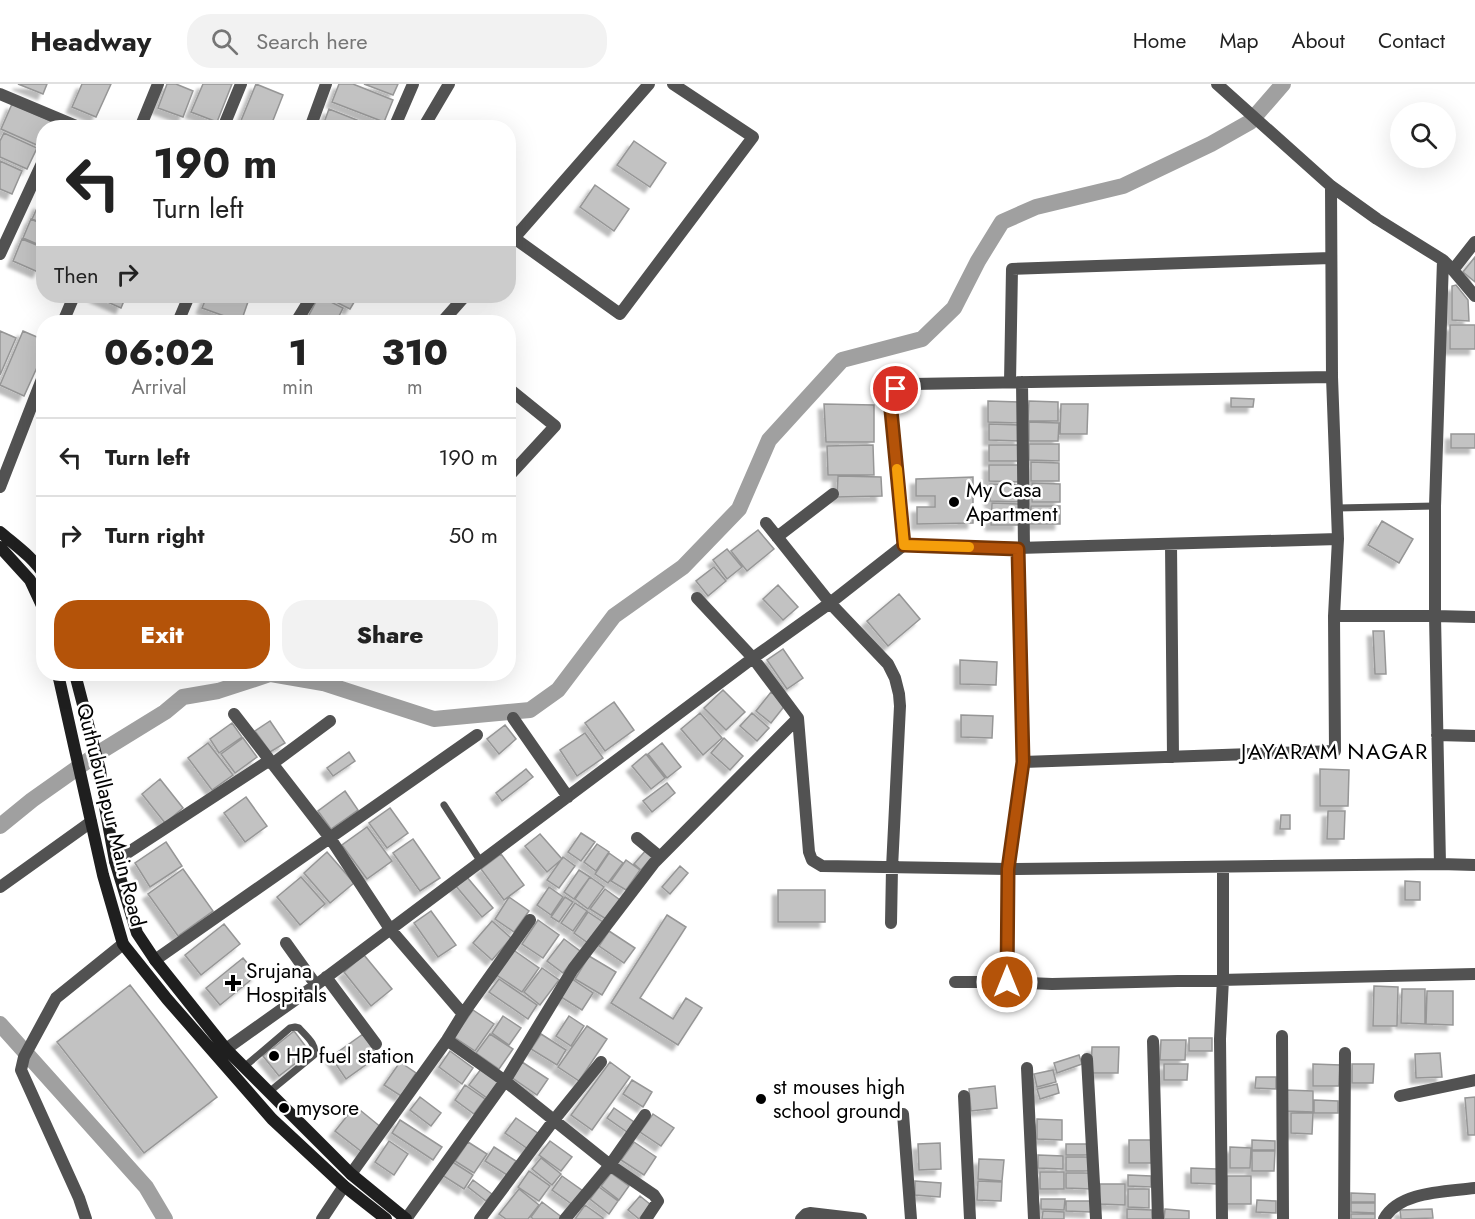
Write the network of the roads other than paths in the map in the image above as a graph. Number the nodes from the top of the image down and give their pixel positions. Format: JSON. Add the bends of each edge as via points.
{"nodes":[{"id":1,"x":158,"y":84,"type":"edge"},
{"id":2,"x":241,"y":84,"type":"edge"},
{"id":3,"x":326,"y":84,"type":"edge"},
{"id":4,"x":413,"y":84,"type":"edge"},
{"id":5,"x":448,"y":84,"type":"edge"},
{"id":6,"x":649,"y":84,"type":"edge"},
{"id":7,"x":674,"y":84,"type":"edge"},
{"id":8,"x":1225,"y":88,"type":"edge"},
{"id":9,"x":0,"y":94,"type":"edge"},
{"id":10,"x":54,"y":120,"type":"edge"},
{"id":11,"x":143,"y":120,"type":"edge"},
{"id":12,"x":226,"y":120,"type":"edge"},
{"id":13,"x":313,"y":120,"type":"edge"},
{"id":14,"x":397,"y":120,"type":"edge"},
{"id":15,"x":428,"y":120,"type":"edge"},
{"id":16,"x":36,"y":176,"type":"edge"},
{"id":17,"x":1331,"y":186,"type":"junction"},
{"id":18,"x":516,"y":235,"type":"edge"},
{"id":19,"x":1475,"y":242,"type":"edge"},
{"id":20,"x":516,"y":244,"type":"edge"},
{"id":21,"x":0,"y":254,"type":"edge"},
{"id":22,"x":1331,"y":258,"type":"junction"},
{"id":23,"x":1443,"y":260,"type":"junction"},
{"id":24,"x":1453,"y":270,"type":"junction"},
{"id":25,"x":1475,"y":296,"type":"edge"},
{"id":26,"x":459,"y":303,"type":"edge"},
{"id":27,"x":448,"y":315,"type":"edge"},
{"id":28,"x":1332,"y":376,"type":"junction"},
{"id":29,"x":1016,"y":382,"type":"junction"},
{"id":30,"x":516,"y":394,"type":"edge"},
{"id":31,"x":36,"y":395,"type":"edge"},
{"id":32,"x":516,"y":468,"type":"edge"},
{"id":33,"x":0,"y":487,"type":"edge"},
{"id":34,"x":833,"y":494,"type":"dead end"},
{"id":35,"x":1435,"y":506,"type":"junction"},
{"id":36,"x":1337,"y":508,"type":"junction"},
{"id":37,"x":766,"y":523,"type":"dead end"},
{"id":38,"x":0,"y":532,"type":"edge"},
{"id":39,"x":777,"y":537,"type":"junction"},
{"id":40,"x":1338,"y":538,"type":"junction"},
{"id":41,"x":1171,"y":544,"type":"junction"},
{"id":42,"x":904,"y":545,"type":"junction"},
{"id":43,"x":0,"y":547,"type":"edge"},
{"id":44,"x":1021,"y":548,"type":"junction"},
{"id":45,"x":36,"y":565,"type":"edge"},
{"id":46,"x":36,"y":593,"type":"edge"},
{"id":47,"x":697,"y":598,"type":"dead end"},
{"id":48,"x":830,"y":603,"type":"junction"},
{"id":49,"x":1334,"y":616,"type":"junction"},
{"id":50,"x":1435,"y":616,"type":"junction"},
{"id":51,"x":1475,"y":617,"type":"edge"},
{"id":52,"x":753,"y":658,"type":"junction"},
{"id":53,"x":60,"y":681,"type":"edge"},
{"id":54,"x":77,"y":681,"type":"edge"},
{"id":55,"x":82,"y":700,"type":"junction"},
{"id":56,"x":65,"y":706,"type":"junction"},
{"id":57,"x":234,"y":714,"type":"dead end"},
{"id":58,"x":513,"y":718,"type":"dead end"},
{"id":59,"x":798,"y":718,"type":"junction"},
{"id":60,"x":330,"y":721,"type":"dead end"},
{"id":61,"x":477,"y":735,"type":"dead end"},
{"id":62,"x":1437,"y":735,"type":"junction"},
{"id":63,"x":1475,"y":736,"type":"edge"},
{"id":64,"x":1173,"y":757,"type":"junction"},
{"id":65,"x":271,"y":762,"type":"junction"},
{"id":66,"x":1023,"y":762,"type":"junction"},
{"id":67,"x":568,"y":797,"type":"junction"},
{"id":68,"x":444,"y":805,"type":"dead end"},
{"id":69,"x":105,"y":807,"type":"junction"},
{"id":70,"x":90,"y":817,"type":"junction"},
{"id":71,"x":330,"y":838,"type":"junction"},
{"id":72,"x":637,"y":838,"type":"dead end"},
{"id":73,"x":660,"y":857,"type":"junction"},
{"id":74,"x":116,"y":861,"type":"junction"},
{"id":75,"x":480,"y":862,"type":"junction"},
{"id":76,"x":1440,"y":864,"type":"junction"},
{"id":77,"x":1475,"y":865,"type":"edge"},
{"id":78,"x":892,"y":868,"type":"junction"},
{"id":79,"x":1222,"y":868,"type":"junction"},
{"id":80,"x":1008,"y":869,"type":"junction"},
{"id":81,"x":0,"y":887,"type":"edge"},
{"id":82,"x":530,"y":920,"type":"dead end"},
{"id":83,"x":891,"y":923,"type":"dead end"},
{"id":84,"x":390,"y":929,"type":"junction"},
{"id":85,"x":286,"y":943,"type":"dead end"},
{"id":86,"x":123,"y":944,"type":"junction"},
{"id":87,"x":155,"y":960,"type":"junction"},
{"id":88,"x":1475,"y":974,"type":"edge"},
{"id":89,"x":326,"y":977,"type":"junction"},
{"id":90,"x":1223,"y":979,"type":"junction"},
{"id":91,"x":955,"y":982,"type":"dead end"},
{"id":92,"x":1007,"y":982,"type":"junction"},
{"id":93,"x":316,"y":985,"type":"junction"},
{"id":94,"x":463,"y":1014,"type":"junction"},
{"id":95,"x":1282,"y":1036,"type":"dead end"},
{"id":96,"x":447,"y":1040,"type":"junction"},
{"id":97,"x":1153,"y":1041,"type":"dead end"},
{"id":98,"x":376,"y":1044,"type":"dead end"},
{"id":99,"x":226,"y":1050,"type":"junction"},
{"id":100,"x":1345,"y":1053,"type":"dead end"},
{"id":101,"x":1087,"y":1059,"type":"dead end"},
{"id":102,"x":601,"y":1062,"type":"dead end"},
{"id":103,"x":244,"y":1067,"type":"junction"},
{"id":104,"x":1027,"y":1068,"type":"dead end"},
{"id":105,"x":1475,"y":1080,"type":"edge"},
{"id":106,"x":505,"y":1081,"type":"junction"},
{"id":107,"x":269,"y":1092,"type":"junction"},
{"id":108,"x":964,"y":1096,"type":"dead end"},
{"id":109,"x":1400,"y":1096,"type":"dead end"},
{"id":110,"x":903,"y":1114,"type":"dead end"},
{"id":111,"x":645,"y":1115,"type":"dead end"},
{"id":112,"x":554,"y":1120,"type":"junction"},
{"id":113,"x":610,"y":1165,"type":"junction"},
{"id":114,"x":351,"y":1174,"type":"junction"},
{"id":115,"x":344,"y":1186,"type":"junction"},
{"id":116,"x":1475,"y":1188,"type":"edge"},
{"id":117,"x":384,"y":1218,"type":"edge"},
{"id":118,"x":854,"y":1218,"type":"edge"},
{"id":119,"x":86,"y":1219,"type":"edge"},
{"id":120,"x":322,"y":1219,"type":"edge"},
{"id":121,"x":406,"y":1219,"type":"edge"},
{"id":122,"x":480,"y":1219,"type":"edge"},
{"id":123,"x":565,"y":1219,"type":"edge"},
{"id":124,"x":646,"y":1219,"type":"edge"},
{"id":125,"x":801,"y":1219,"type":"edge"},
{"id":126,"x":911,"y":1219,"type":"edge"},
{"id":127,"x":970,"y":1219,"type":"edge"},
{"id":128,"x":1034,"y":1219,"type":"edge"},
{"id":129,"x":1096,"y":1219,"type":"edge"},
{"id":130,"x":1158,"y":1219,"type":"edge"},
{"id":131,"x":1222,"y":1219,"type":"edge"},
{"id":132,"x":1283,"y":1219,"type":"edge"},
{"id":133,"x":1344,"y":1219,"type":"edge"},
{"id":134,"x":1384,"y":1219,"type":"edge"}],
"edges":[{"from":1,"to":11,"type":"street"},
{"from":2,"to":12,"type":"street"},
{"from":3,"to":13,"type":"street"},
{"from":4,"to":14,"type":"street"},
{"from":5,"to":15,"type":"street"},
{"from":6,"to":18,"type":"street"},
{"from":7,"to":20,"type":"street","via":[[753,137],[620,314]]},
{"from":8,"to":17,"type":"street"},
{"from":9,"to":10,"type":"street"},
{"from":16,"to":21,"type":"street"},
{"from":17,"to":22,"type":"street"},
{"from":17,"to":23,"type":"street"},
{"from":19,"to":24,"type":"street"},
{"from":22,"to":28,"type":"street"},
{"from":22,"to":29,"type":"street","via":[[1012,269]]},
{"from":23,"to":24,"type":"street"},
{"from":23,"to":35,"type":"street"},
{"from":24,"to":25,"type":"street"},
{"from":26,"to":27,"type":"street"},
{"from":28,"to":29,"type":"street"},
{"from":28,"to":36,"type":"street"},
{"from":29,"to":42,"type":"street","via":[[912,384],[896,389],[890,400]]},
{"from":29,"to":44,"type":"street"},
{"from":30,"to":32,"type":"street","via":[[555,426]]},
{"from":31,"to":33,"type":"street"},
{"from":34,"to":39,"type":"street"},
{"from":35,"to":36,"type":"lane"},
{"from":35,"to":50,"type":"street"},
{"from":36,"to":40,"type":"street"},
{"from":37,"to":39,"type":"street"},
{"from":38,"to":45,"type":"main road"},
{"from":39,"to":48,"type":"street"},
{"from":40,"to":41,"type":"street"},
{"from":40,"to":49,"type":"street"},
{"from":41,"to":44,"type":"street"},
{"from":41,"to":64,"type":"street"},
{"from":42,"to":44,"type":"street"},
{"from":42,"to":48,"type":"street"},
{"from":43,"to":46,"type":"main road","via":[[30,580]]},
{"from":44,"to":66,"type":"street"},
{"from":47,"to":52,"type":"street"},
{"from":48,"to":52,"type":"street"},
{"from":48,"to":78,"type":"street","via":[[888,664],[897,686],[900,706]]},
{"from":49,"to":50,"type":"street"},
{"from":49,"to":64,"type":"street","via":[[1335,751]]},
{"from":50,"to":51,"type":"street"},
{"from":50,"to":62,"type":"street"},
{"from":52,"to":59,"type":"street"},
{"from":52,"to":67,"type":"street"},
{"from":53,"to":56,"type":"main road","name":"Quthubullapur Main Road"},
{"from":54,"to":55,"type":"main road","name":"Quthubullapur Main Road"},
{"from":55,"to":56,"type":"main road"},
{"from":55,"to":69,"type":"main road","name":"Quthubullapur Main Road"},
{"from":56,"to":70,"type":"main road","name":"Quthubullapur Main Road"},
{"from":57,"to":65,"type":"street"},
{"from":58,"to":67,"type":"street"},
{"from":59,"to":73,"type":"street"},
{"from":59,"to":78,"type":"street","via":[[812,860],[822,866]]},
{"from":60,"to":65,"type":"street"},
{"from":61,"to":71,"type":"street"},
{"from":62,"to":63,"type":"street"},
{"from":62,"to":76,"type":"street"},
{"from":64,"to":66,"type":"street"},
{"from":65,"to":71,"type":"street"},
{"from":65,"to":74,"type":"street"},
{"from":66,"to":80,"type":"street"},
{"from":67,"to":75,"type":"street"},
{"from":68,"to":75,"type":"lane"},
{"from":69,"to":70,"type":"main road"},
{"from":69,"to":74,"type":"main road","name":"Quthubullapur Main Road"},
{"from":70,"to":81,"type":"street"},
{"from":70,"to":86,"type":"main road","name":"Quthubullapur Main Road"},
{"from":71,"to":84,"type":"street"},
{"from":71,"to":87,"type":"street"},
{"from":72,"to":73,"type":"street"},
{"from":73,"to":106,"type":"street","via":[[573,969]]},
{"from":74,"to":87,"type":"main road","name":"Quthubullapur Main Road","via":[[137,933]]},
{"from":75,"to":84,"type":"street"},
{"from":76,"to":77,"type":"street"},
{"from":76,"to":79,"type":"street"},
{"from":78,"to":80,"type":"street"},
{"from":78,"to":83,"type":"street"},
{"from":79,"to":80,"type":"street"},
{"from":79,"to":90,"type":"street"},
{"from":80,"to":92,"type":"street"},
{"from":82,"to":94,"type":"street"},
{"from":84,"to":89,"type":"street"},
{"from":84,"to":94,"type":"street"},
{"from":85,"to":93,"type":"street"},
{"from":86,"to":115,"type":"main road","name":"Quthubullapur Main Road","via":[[272,1119]]},
{"from":86,"to":119,"type":"street","via":[[56,998],[21,1070]]},
{"from":87,"to":99,"type":"main road","name":"Quthubullapur Main Road"},
{"from":88,"to":90,"type":"street"},
{"from":89,"to":93,"type":"street"},
{"from":89,"to":98,"type":"street"},
{"from":90,"to":92,"type":"street"},
{"from":90,"to":131,"type":"street"},
{"from":91,"to":92,"type":"street"},
{"from":93,"to":99,"type":"street"},
{"from":94,"to":96,"type":"street"},
{"from":95,"to":132,"type":"street"},
{"from":96,"to":106,"type":"street"},
{"from":96,"to":114,"type":"street"},
{"from":97,"to":130,"type":"street"},
{"from":99,"to":103,"type":"main road","name":"Quthubullapur Main Road"},
{"from":100,"to":133,"type":"street"},
{"from":101,"to":129,"type":"street"},
{"from":102,"to":112,"type":"street"},
{"from":103,"to":107,"type":"main road","name":"Quthubullapur Main Road"},
{"from":103,"to":107,"type":"lane","via":[[291,1028],[299,1028],[316,1051]]},
{"from":104,"to":128,"type":"street"},
{"from":105,"to":109,"type":"street"},
{"from":106,"to":112,"type":"street"},
{"from":106,"to":121,"type":"street"},
{"from":107,"to":114,"type":"main road","name":"Quthubullapur Main Road"},
{"from":108,"to":127,"type":"street"},
{"from":110,"to":126,"type":"street"},
{"from":111,"to":113,"type":"street"},
{"from":112,"to":113,"type":"street"},
{"from":112,"to":122,"type":"street"},
{"from":113,"to":123,"type":"street"},
{"from":113,"to":124,"type":"street","via":[[658,1201]]},
{"from":114,"to":121,"type":"main road","name":"Quthubullapur Main Road"},
{"from":115,"to":117,"type":"main road","name":"Quthubullapur Main Road"},
{"from":115,"to":120,"type":"street"},
{"from":116,"to":134,"type":"street","via":[[1413,1197],[1390,1209]]},
{"from":118,"to":125,"type":"street","via":[[810,1213]]}]}
